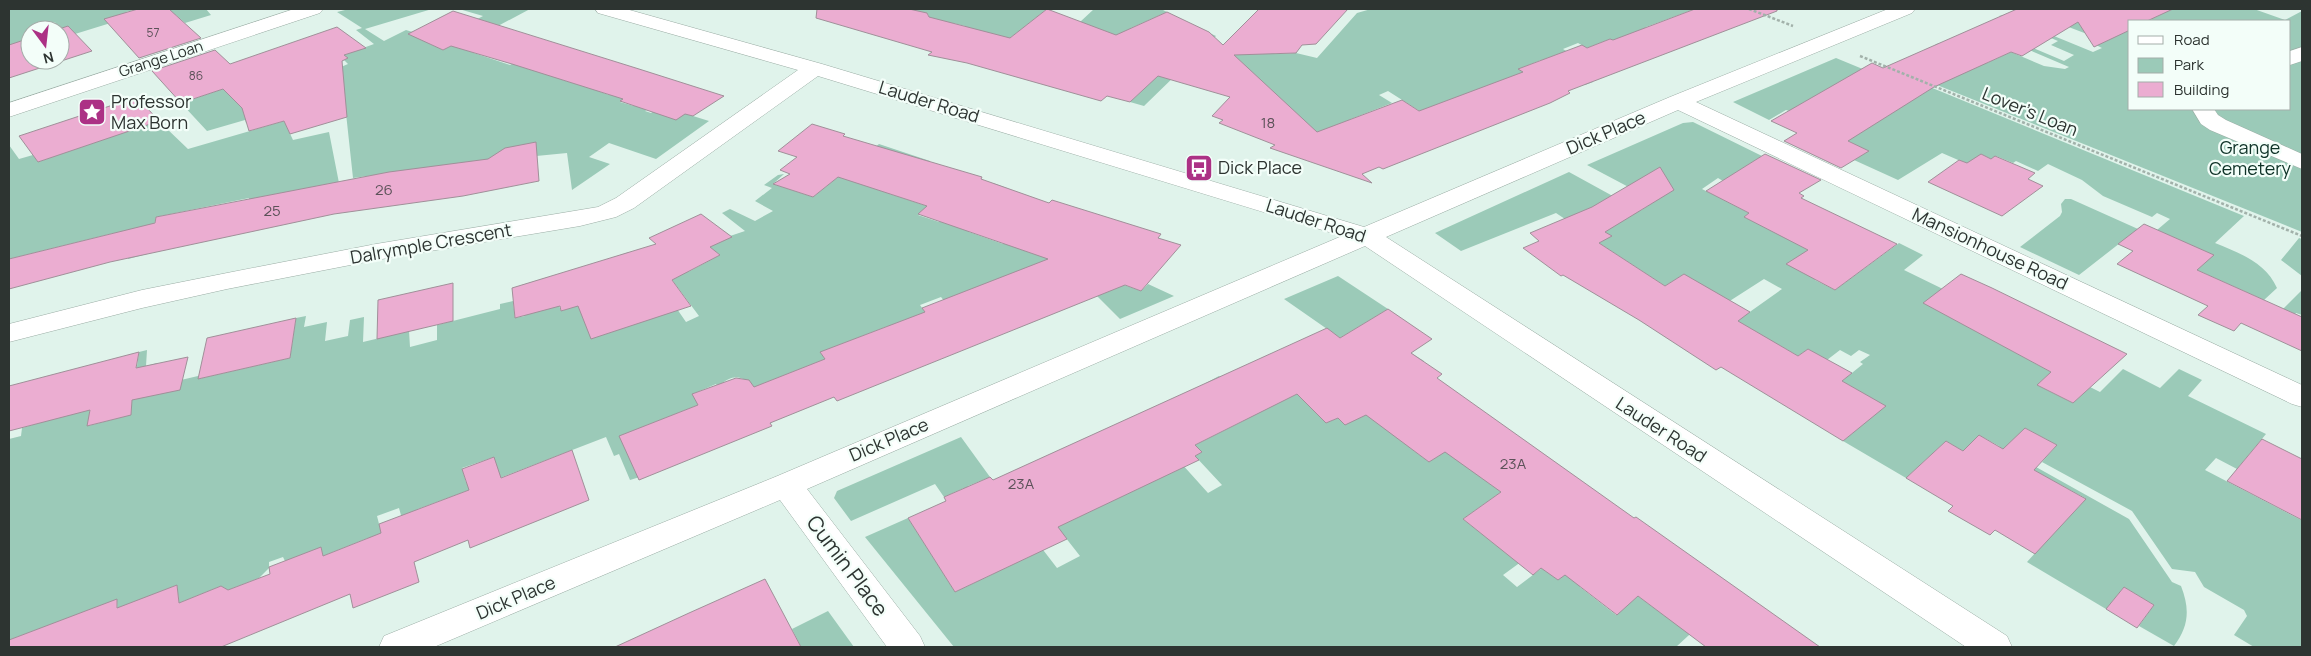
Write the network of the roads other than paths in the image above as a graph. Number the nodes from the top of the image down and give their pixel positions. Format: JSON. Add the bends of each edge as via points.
{"nodes":[{"id":1,"x":313,"y":9,"type":"edge"},
{"id":2,"x":605,"y":9,"type":"edge"},
{"id":3,"x":1905,"y":9,"type":"edge"},
{"id":4,"x":815,"y":68,"type":"junction"},
{"id":5,"x":1678,"y":102,"type":"junction"},
{"id":6,"x":9,"y":110,"type":"edge"},
{"id":7,"x":2202,"y":110,"type":"edge"},
{"id":8,"x":2302,"y":162,"type":"edge"},
{"id":9,"x":1367,"y":236,"type":"junction"},
{"id":10,"x":9,"y":333,"type":"edge"},
{"id":11,"x":2302,"y":397,"type":"edge"},
{"id":12,"x":786,"y":485,"type":"junction"},
{"id":13,"x":398,"y":647,"type":"edge"},
{"id":14,"x":907,"y":647,"type":"edge"},
{"id":15,"x":1994,"y":647,"type":"edge"}],
"edges":[{"from":1,"to":6,"type":"street","name":"Grange Loan"},
{"from":2,"to":4,"type":"street","name":"Lauder Road"},
{"from":3,"to":5,"type":"street","name":"Dick Place"},
{"from":4,"to":9,"type":"street","name":"Lauder Road"},
{"from":4,"to":10,"type":"street","name":"Dalrymple Crescent","via":[[625,203],[607,212],[202,286]]},
{"from":5,"to":9,"type":"street","name":"Dick Place"},
{"from":5,"to":11,"type":"street","name":"Mansionhouse Road"},
{"from":7,"to":8,"type":"street","via":[[2218,125]]},
{"from":9,"to":12,"type":"street","name":"Dick Place"},
{"from":9,"to":15,"type":"street","name":"Lauder Road"},
{"from":12,"to":13,"type":"street","name":"Dick Place"},
{"from":12,"to":14,"type":"street","name":"Cumin Place"}]}
